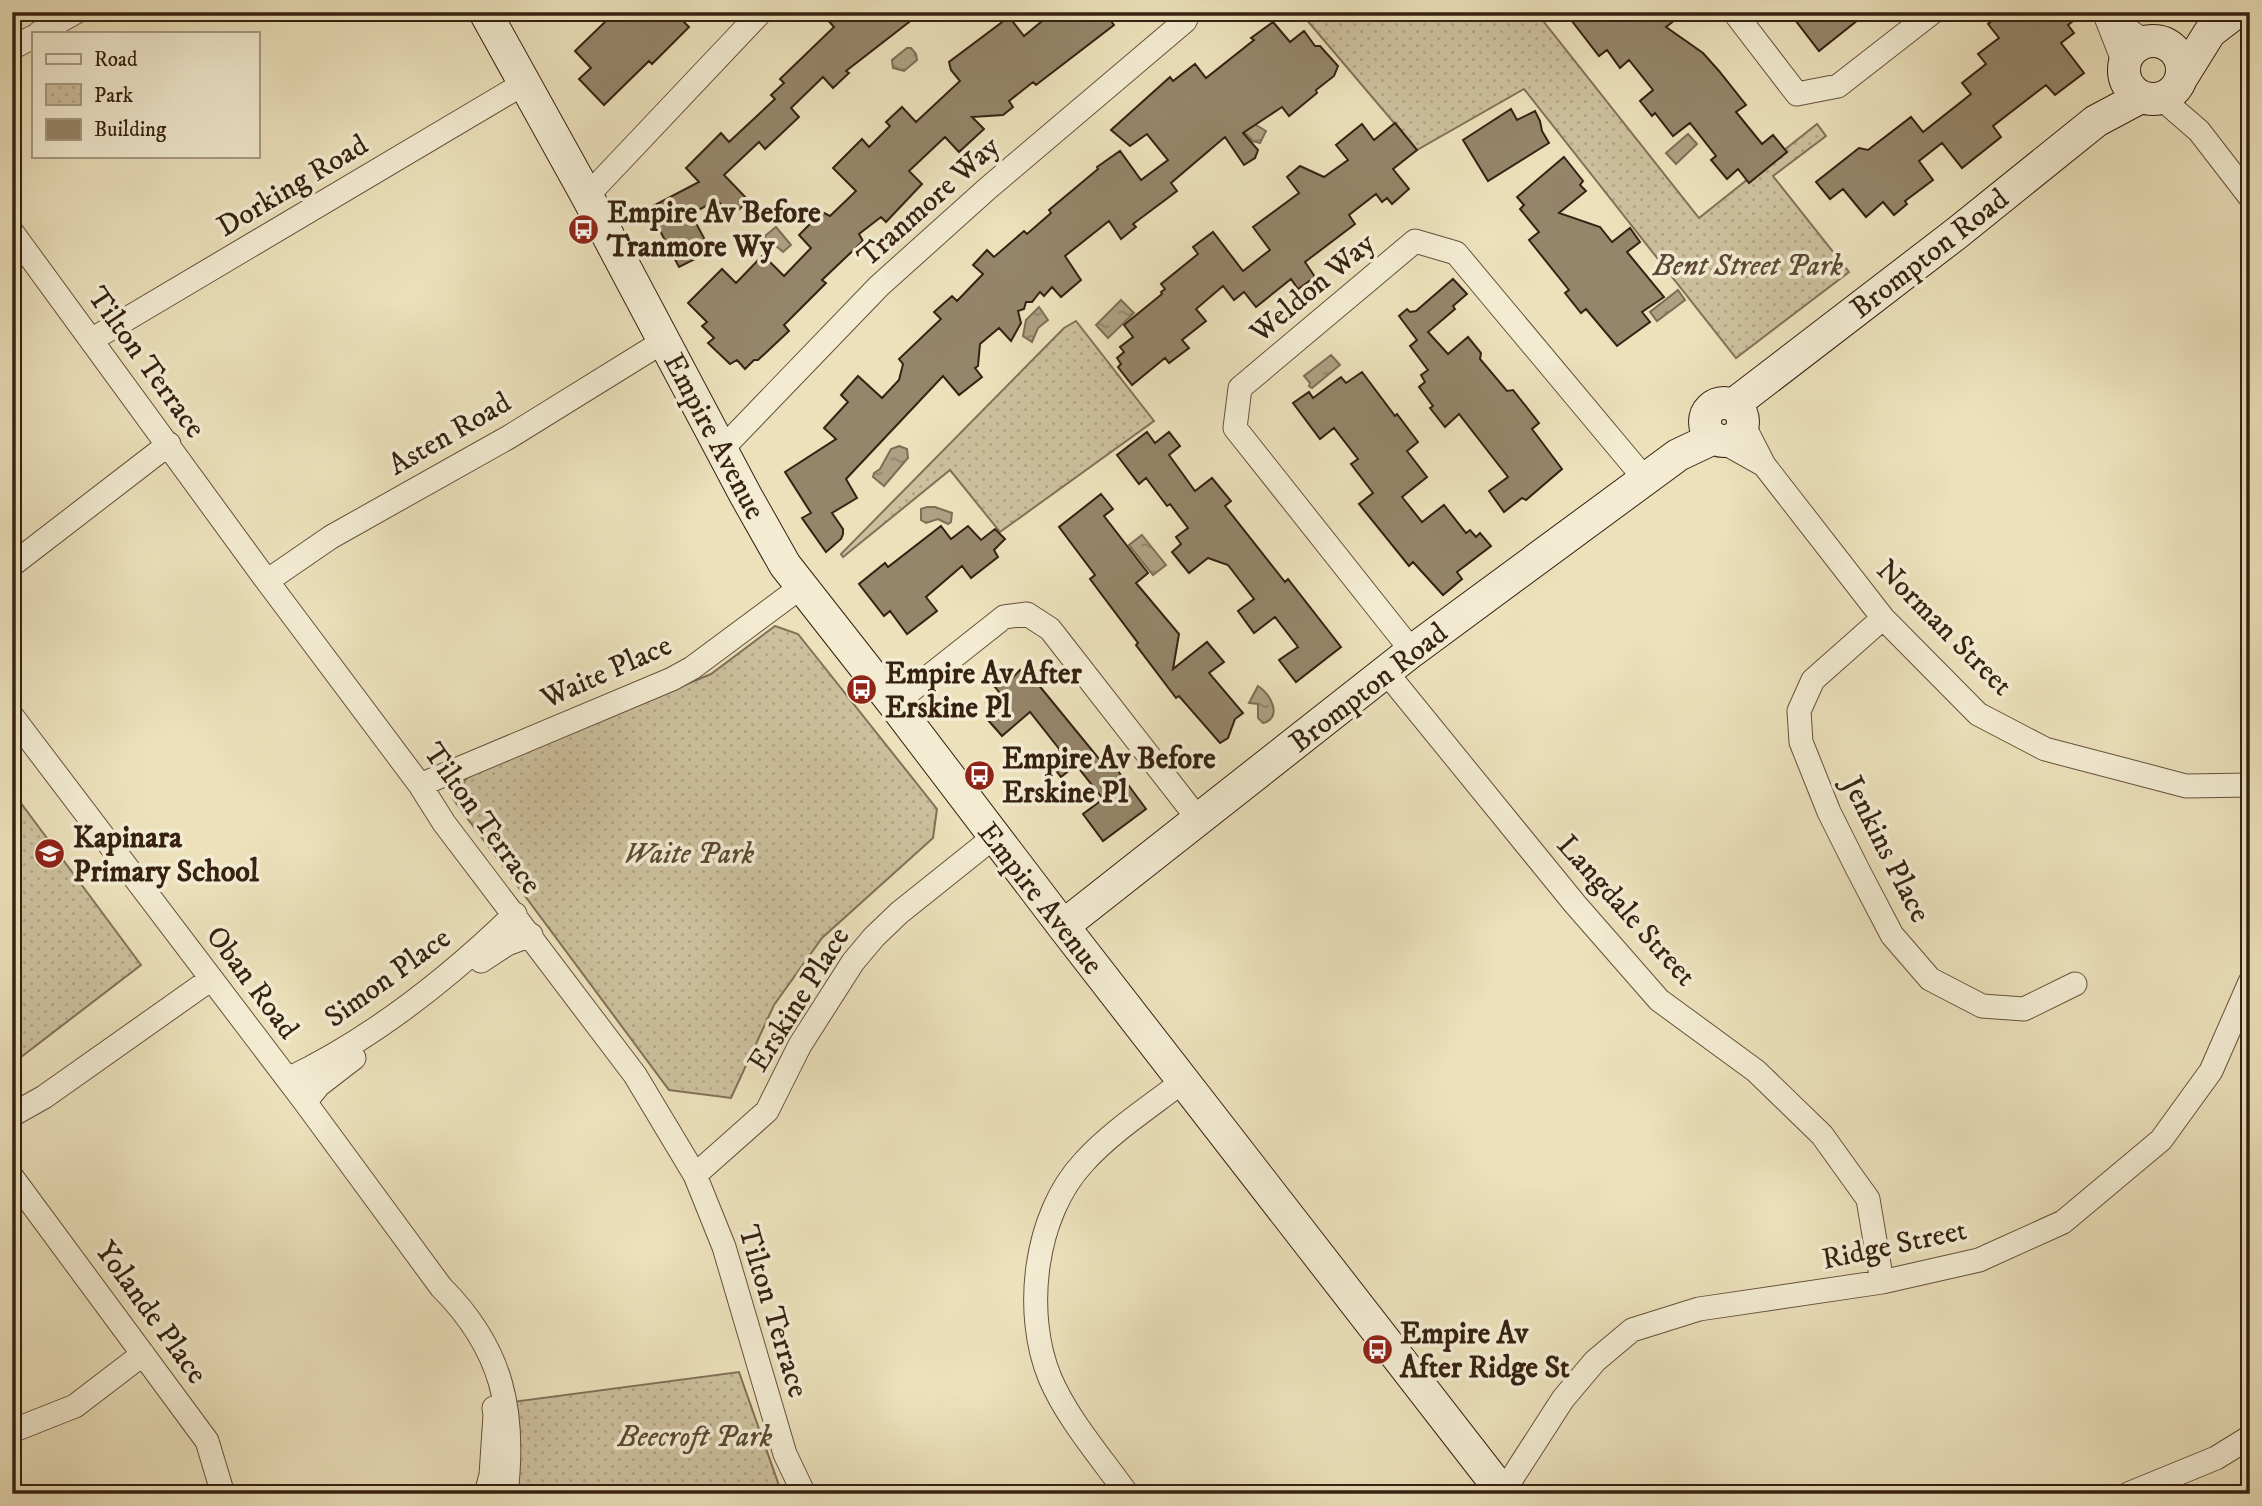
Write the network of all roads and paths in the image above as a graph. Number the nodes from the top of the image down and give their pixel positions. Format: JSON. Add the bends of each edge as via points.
{"nodes":[{"id":1,"x":76,"y":12,"type":"edge"},
{"id":2,"x":485,"y":12,"type":"edge"},
{"id":3,"x":761,"y":12,"type":"edge"},
{"id":4,"x":1189,"y":12,"type":"edge"},
{"id":5,"x":1734,"y":12,"type":"edge"},
{"id":6,"x":1933,"y":12,"type":"edge"},
{"id":7,"x":2236,"y":12,"type":"edge"},
{"id":8,"x":2105,"y":14,"type":"edge"},
{"id":9,"x":41,"y":32,"type":"edge"},
{"id":10,"x":32,"y":38,"type":"edge"},
{"id":11,"x":12,"y":48,"type":"edge"},
{"id":12,"x":2152,"y":72,"type":"junction"},
{"id":13,"x":523,"y":83,"type":"junction"},
{"id":14,"x":587,"y":196,"type":"junction"},
{"id":15,"x":2250,"y":197,"type":"edge"},
{"id":16,"x":12,"y":232,"type":"edge"},
{"id":17,"x":93,"y":340,"type":"junction"},
{"id":18,"x":664,"y":341,"type":"junction"},
{"id":19,"x":1726,"y":424,"type":"junction"},
{"id":20,"x":169,"y":444,"type":"junction"},
{"id":21,"x":721,"y":450,"type":"junction"},
{"id":22,"x":1645,"y":479,"type":"junction"},
{"id":23,"x":12,"y":565,"type":"edge"},
{"id":24,"x":267,"y":581,"type":"junction"},
{"id":25,"x":801,"y":587,"type":"junction"},
{"id":26,"x":1883,"y":618,"type":"junction"},
{"id":27,"x":1412,"y":651,"type":"junction"},
{"id":28,"x":1386,"y":672,"type":"junction"},
{"id":29,"x":894,"y":704,"type":"junction"},
{"id":30,"x":12,"y":716,"type":"edge"},
{"id":31,"x":420,"y":785,"type":"junction"},
{"id":32,"x":2250,"y":785,"type":"edge"},
{"id":33,"x":1199,"y":820,"type":"junction"},
{"id":34,"x":994,"y":837,"type":"junction"},
{"id":35,"x":515,"y":914,"type":"junction"},
{"id":36,"x":1063,"y":926,"type":"junction"},
{"id":37,"x":531,"y":935,"type":"junction"},
{"id":38,"x":211,"y":979,"type":"junction"},
{"id":39,"x":2250,"y":982,"type":"edge"},
{"id":40,"x":2075,"y":984,"type":"dead end"},
{"id":41,"x":288,"y":1079,"type":"junction"},
{"id":42,"x":1183,"y":1081,"type":"junction"},
{"id":43,"x":306,"y":1102,"type":"junction"},
{"id":44,"x":12,"y":1115,"type":"edge"},
{"id":45,"x":695,"y":1175,"type":"junction"},
{"id":46,"x":12,"y":1177,"type":"edge"},
{"id":47,"x":1882,"y":1282,"type":"junction"},
{"id":48,"x":441,"y":1287,"type":"junction"},
{"id":49,"x":143,"y":1354,"type":"junction"},
{"id":50,"x":12,"y":1431,"type":"edge"},
{"id":51,"x":2250,"y":1437,"type":"edge"},
{"id":52,"x":1504,"y":1493,"type":"edge"},
{"id":53,"x":223,"y":1494,"type":"edge"},
{"id":54,"x":486,"y":1494,"type":"edge"},
{"id":55,"x":506,"y":1494,"type":"edge"},
{"id":56,"x":804,"y":1494,"type":"edge"},
{"id":57,"x":1127,"y":1494,"type":"edge"},
{"id":58,"x":2127,"y":1494,"type":"edge"}],
"edges":[{"from":1,"to":9,"type":"street"},
{"from":2,"to":13,"type":"street","name":"Empire Avenue"},
{"from":3,"to":14,"type":"street"},
{"from":4,"to":21,"type":"street","name":"Tranmore Way","via":[[1185,21],[879,286]]},
{"from":5,"to":6,"type":"street","via":[[1797,94],[1838,86]]},
{"from":7,"to":12,"type":"street","name":"Brompton Road"},
{"from":8,"to":12,"type":"street"},
{"from":10,"to":11,"type":"street"},
{"from":12,"to":15,"type":"street"},
{"from":12,"to":19,"type":"street","name":"Brompton Road","via":[[1957,233],[1789,361]]},
{"from":13,"to":14,"type":"street","name":"Empire Avenue"},
{"from":13,"to":17,"type":"street","name":"Dorking Road"},
{"from":14,"to":18,"type":"street","name":"Empire Avenue"},
{"from":16,"to":17,"type":"street","name":"Tilton Terrace"},
{"from":17,"to":20,"type":"street","name":"Tilton Terrace"},
{"from":18,"to":21,"type":"street","name":"Empire Avenue"},
{"from":18,"to":24,"type":"street","name":"Asten Road","via":[[509,437],[331,537]]},
{"from":19,"to":22,"type":"street","name":"Brompton Road"},
{"from":19,"to":26,"type":"street","name":"Norman Street","via":[[1764,465]]},
{"from":20,"to":23,"type":"street"},
{"from":20,"to":24,"type":"street","name":"Tilton Terrace"},
{"from":21,"to":25,"type":"street","name":"Empire Avenue"},
{"from":22,"to":27,"type":"street","name":"Brompton Road"},
{"from":22,"to":27,"type":"street","name":"Weldon Way","via":[[1456,253],[1415,242],[1240,388],[1235,428]]},
{"from":24,"to":31,"type":"street","name":"Tilton Terrace"},
{"from":25,"to":29,"type":"street","name":"Empire Avenue"},
{"from":25,"to":31,"type":"street","name":"Waite Place","via":[[672,679]]},
{"from":26,"to":32,"type":"street","name":"Norman Street","via":[[1978,714],[2045,749],[2186,786]]},
{"from":26,"to":40,"type":"street","name":"Jenkins Place","via":[[1813,680],[1799,711],[1801,742],[1829,812],[1892,935],[1930,979],[1982,1006],[2024,1009]]},
{"from":27,"to":28,"type":"street","name":"Brompton Road"},
{"from":28,"to":33,"type":"street","name":"Brompton Road"},
{"from":28,"to":47,"type":"street","name":"Langdale Street","via":[[1659,1000],[1756,1071],[1822,1135],[1868,1199]]},
{"from":29,"to":33,"type":"street","via":[[1004,617],[1027,614],[1050,629]]},
{"from":29,"to":34,"type":"street","name":"Empire Avenue"},
{"from":30,"to":38,"type":"street","name":"Oban Road"},
{"from":31,"to":35,"type":"street","name":"Tilton Terrace"},
{"from":33,"to":36,"type":"street","name":"Brompton Road"},
{"from":34,"to":36,"type":"street","name":"Empire Avenue"},
{"from":34,"to":45,"type":"street","name":"Erskine Place","via":[[874,937],[800,1045],[767,1111]]},
{"from":35,"to":37,"type":"street","name":"Tilton Terrace"},
{"from":35,"to":41,"type":"street","name":"Simon Place","via":[[454,970],[376,1028]]},
{"from":36,"to":42,"type":"street","name":"Empire Avenue"},
{"from":37,"to":43,"type":"street","name":"Simon Place","via":[[493,952],[319,1085]]},
{"from":37,"to":45,"type":"street","name":"Tilton Terrace","via":[[635,1075]]},
{"from":38,"to":41,"type":"street","name":"Oban Road"},
{"from":38,"to":44,"type":"street"},
{"from":39,"to":47,"type":"street","name":"Ridge Street","via":[[2211,1071],[2161,1140],[2063,1222],[1979,1260]]},
{"from":41,"to":43,"type":"street","name":"Oban Road"},
{"from":42,"to":52,"type":"street","name":"Empire Avenue"},
{"from":42,"to":57,"type":"street","via":[[1098,1148],[1075,1172],[1049,1222],[1037,1274],[1038,1335],[1051,1379]]},
{"from":43,"to":48,"type":"street","name":"Oban Road"},
{"from":45,"to":56,"type":"street","name":"Tilton Terrace","via":[[724,1247],[785,1454]]},
{"from":46,"to":49,"type":"street","name":"Yolande Place"},
{"from":47,"to":52,"type":"street","name":"Ridge Street","via":[[1699,1309],[1632,1330],[1595,1361],[1563,1399]]},
{"from":48,"to":54,"type":"street","name":"Oban Road","via":[[450,1312],[485,1372],[495,1415]]},
{"from":48,"to":55,"type":"street","name":"Oban Road","via":[[461,1307],[500,1377],[510,1436]]},
{"from":49,"to":50,"type":"street","via":[[75,1406]]},
{"from":49,"to":53,"type":"street","name":"Yolande Place","via":[[207,1441]]},
{"from":51,"to":58,"type":"street","via":[[2216,1458]]}]}
